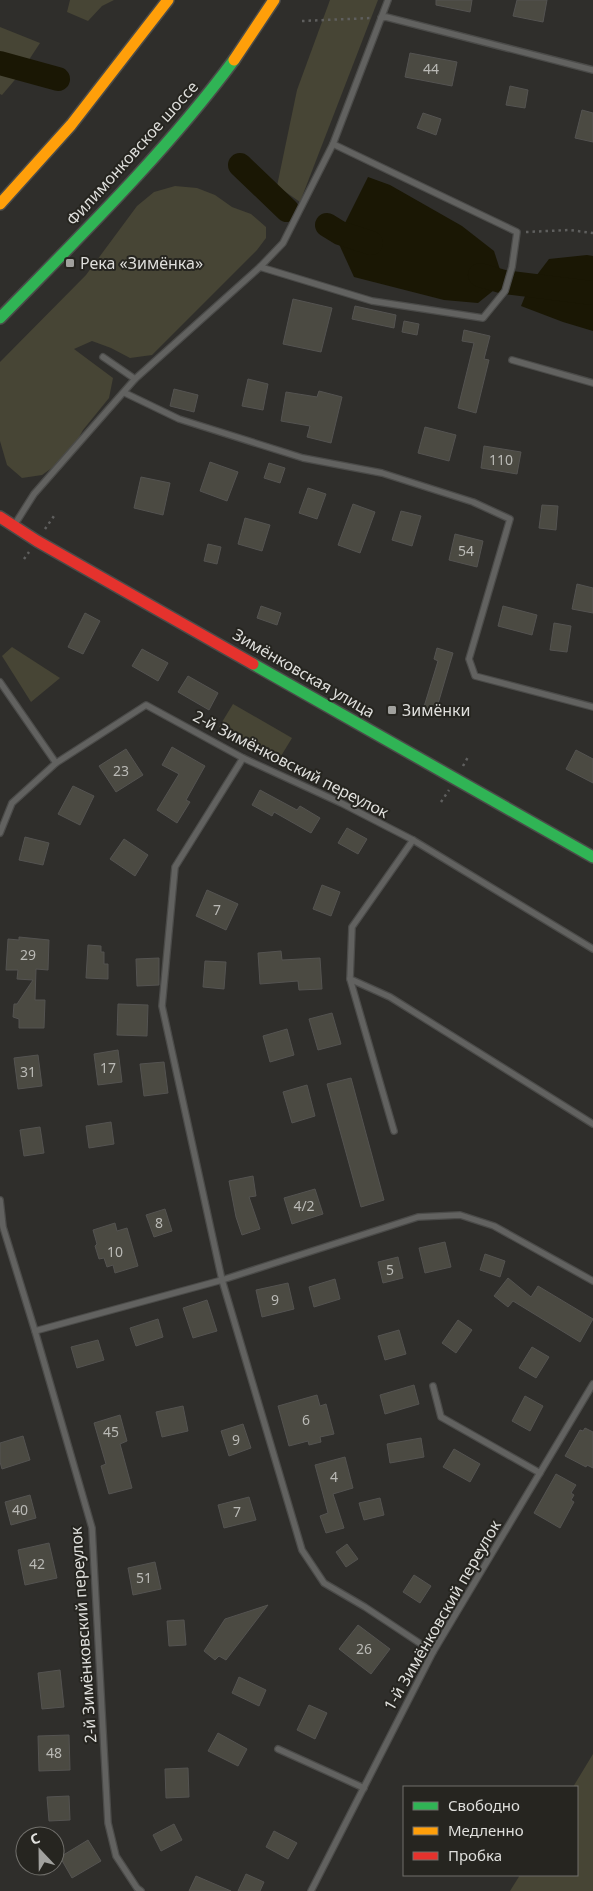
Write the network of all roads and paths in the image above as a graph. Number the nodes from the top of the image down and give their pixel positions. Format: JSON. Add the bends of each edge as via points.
{"nodes":[{"id":1,"x":168,"y":0,"type":"edge"},
{"id":2,"x":274,"y":0,"type":"edge"},
{"id":3,"x":388,"y":0,"type":"edge"},
{"id":4,"x":382,"y":18,"type":"junction"},
{"id":5,"x":302,"y":21,"type":"dead end"},
{"id":6,"x":593,"y":70,"type":"edge"},
{"id":7,"x":333,"y":144,"type":"junction"},
{"id":8,"x":0,"y":204,"type":"edge"},
{"id":9,"x":517,"y":232,"type":"junction"},
{"id":10,"x":593,"y":234,"type":"edge"},
{"id":11,"x":260,"y":267,"type":"junction"},
{"id":12,"x":0,"y":318,"type":"edge"},
{"id":13,"x":103,"y":358,"type":"dead end"},
{"id":14,"x":512,"y":360,"type":"dead end"},
{"id":15,"x":135,"y":379,"type":"junction"},
{"id":16,"x":593,"y":383,"type":"edge"},
{"id":17,"x":125,"y":392,"type":"junction"},
{"id":18,"x":0,"y":517,"type":"edge"},
{"id":19,"x":14,"y":526,"type":"junction"},
{"id":20,"x":0,"y":682,"type":"edge"},
{"id":21,"x":593,"y":706,"type":"edge"},
{"id":22,"x":243,"y":758,"type":"junction"},
{"id":23,"x":56,"y":763,"type":"junction"},
{"id":24,"x":0,"y":833,"type":"edge"},
{"id":25,"x":413,"y":840,"type":"junction"},
{"id":26,"x":593,"y":857,"type":"edge"},
{"id":27,"x":593,"y":949,"type":"edge"},
{"id":28,"x":350,"y":979,"type":"junction"},
{"id":29,"x":593,"y":1124,"type":"edge"},
{"id":30,"x":394,"y":1131,"type":"dead end"},
{"id":31,"x":0,"y":1200,"type":"edge"},
{"id":32,"x":222,"y":1280,"type":"junction"},
{"id":33,"x":593,"y":1281,"type":"edge"},
{"id":34,"x":35,"y":1331,"type":"junction"},
{"id":35,"x":593,"y":1384,"type":"edge"},
{"id":36,"x":433,"y":1386,"type":"dead end"},
{"id":37,"x":540,"y":1473,"type":"junction"},
{"id":38,"x":433,"y":1652,"type":"junction"},
{"id":39,"x":278,"y":1750,"type":"dead end"},
{"id":40,"x":364,"y":1788,"type":"junction"},
{"id":41,"x":140,"y":1891,"type":"edge"},
{"id":42,"x":311,"y":1891,"type":"edge"}],
"edges":[{"from":1,"to":8,"type":"main road","via":[[71,126]]},
{"from":2,"to":12,"type":"main road","name":"Филимонковское шоссе","via":[[215,86],[142,170]]},
{"from":3,"to":4,"type":"lane"},
{"from":4,"to":5,"type":"path"},
{"from":4,"to":6,"type":"lane"},
{"from":4,"to":7,"type":"lane"},
{"from":7,"to":9,"type":"lane"},
{"from":7,"to":11,"type":"lane","via":[[283,243]]},
{"from":9,"to":10,"type":"path","via":[[569,230]]},
{"from":9,"to":11,"type":"lane","via":[[505,291],[484,318],[372,301]]},
{"from":11,"to":15,"type":"lane"},
{"from":13,"to":15,"type":"lane"},
{"from":14,"to":16,"type":"lane"},
{"from":15,"to":17,"type":"lane"},
{"from":17,"to":19,"type":"lane","via":[[34,494]]},
{"from":17,"to":21,"type":"lane","via":[[179,419],[303,458],[382,473],[473,502],[510,519],[469,659],[475,676]]},
{"from":18,"to":19,"type":"main road","name":"Зимёнковская улица"},
{"from":19,"to":26,"type":"main road","name":"Зимёнковская улица"},
{"from":20,"to":23,"type":"lane"},
{"from":22,"to":23,"type":"lane","name":"2-й Зимёнковский переулок","via":[[146,705]]},
{"from":22,"to":25,"type":"lane","name":"2-й Зимёнковский переулок"},
{"from":22,"to":32,"type":"lane","via":[[175,867],[162,1006]]},
{"from":23,"to":24,"type":"lane","name":"2-й Зимёнковский переулок","via":[[12,803]]},
{"from":25,"to":27,"type":"lane","name":"2-й Зимёнковский переулок"},
{"from":25,"to":28,"type":"lane","via":[[352,927]]},
{"from":28,"to":29,"type":"lane","via":[[390,998]]},
{"from":28,"to":30,"type":"lane"},
{"from":31,"to":34,"type":"lane","name":"2-й Зимёнковский переулок","via":[[3,1227]]},
{"from":32,"to":33,"type":"lane","via":[[418,1217],[460,1215],[494,1226]]},
{"from":32,"to":34,"type":"lane"},
{"from":32,"to":38,"type":"lane","via":[[302,1550],[324,1582]]},
{"from":34,"to":41,"type":"lane","name":"2-й Зимёнковский переулок","via":[[92,1528],[108,1822],[116,1856]]},
{"from":35,"to":37,"type":"lane","name":"1-й Зимёнковский переулок"},
{"from":36,"to":37,"type":"lane","via":[[441,1417]]},
{"from":37,"to":38,"type":"lane","name":"1-й Зимёнковский переулок"},
{"from":38,"to":40,"type":"lane","name":"1-й Зимёнковский переулок"},
{"from":39,"to":40,"type":"lane"},
{"from":40,"to":42,"type":"lane","name":"1-й Зимёнковский переулок"}]}
